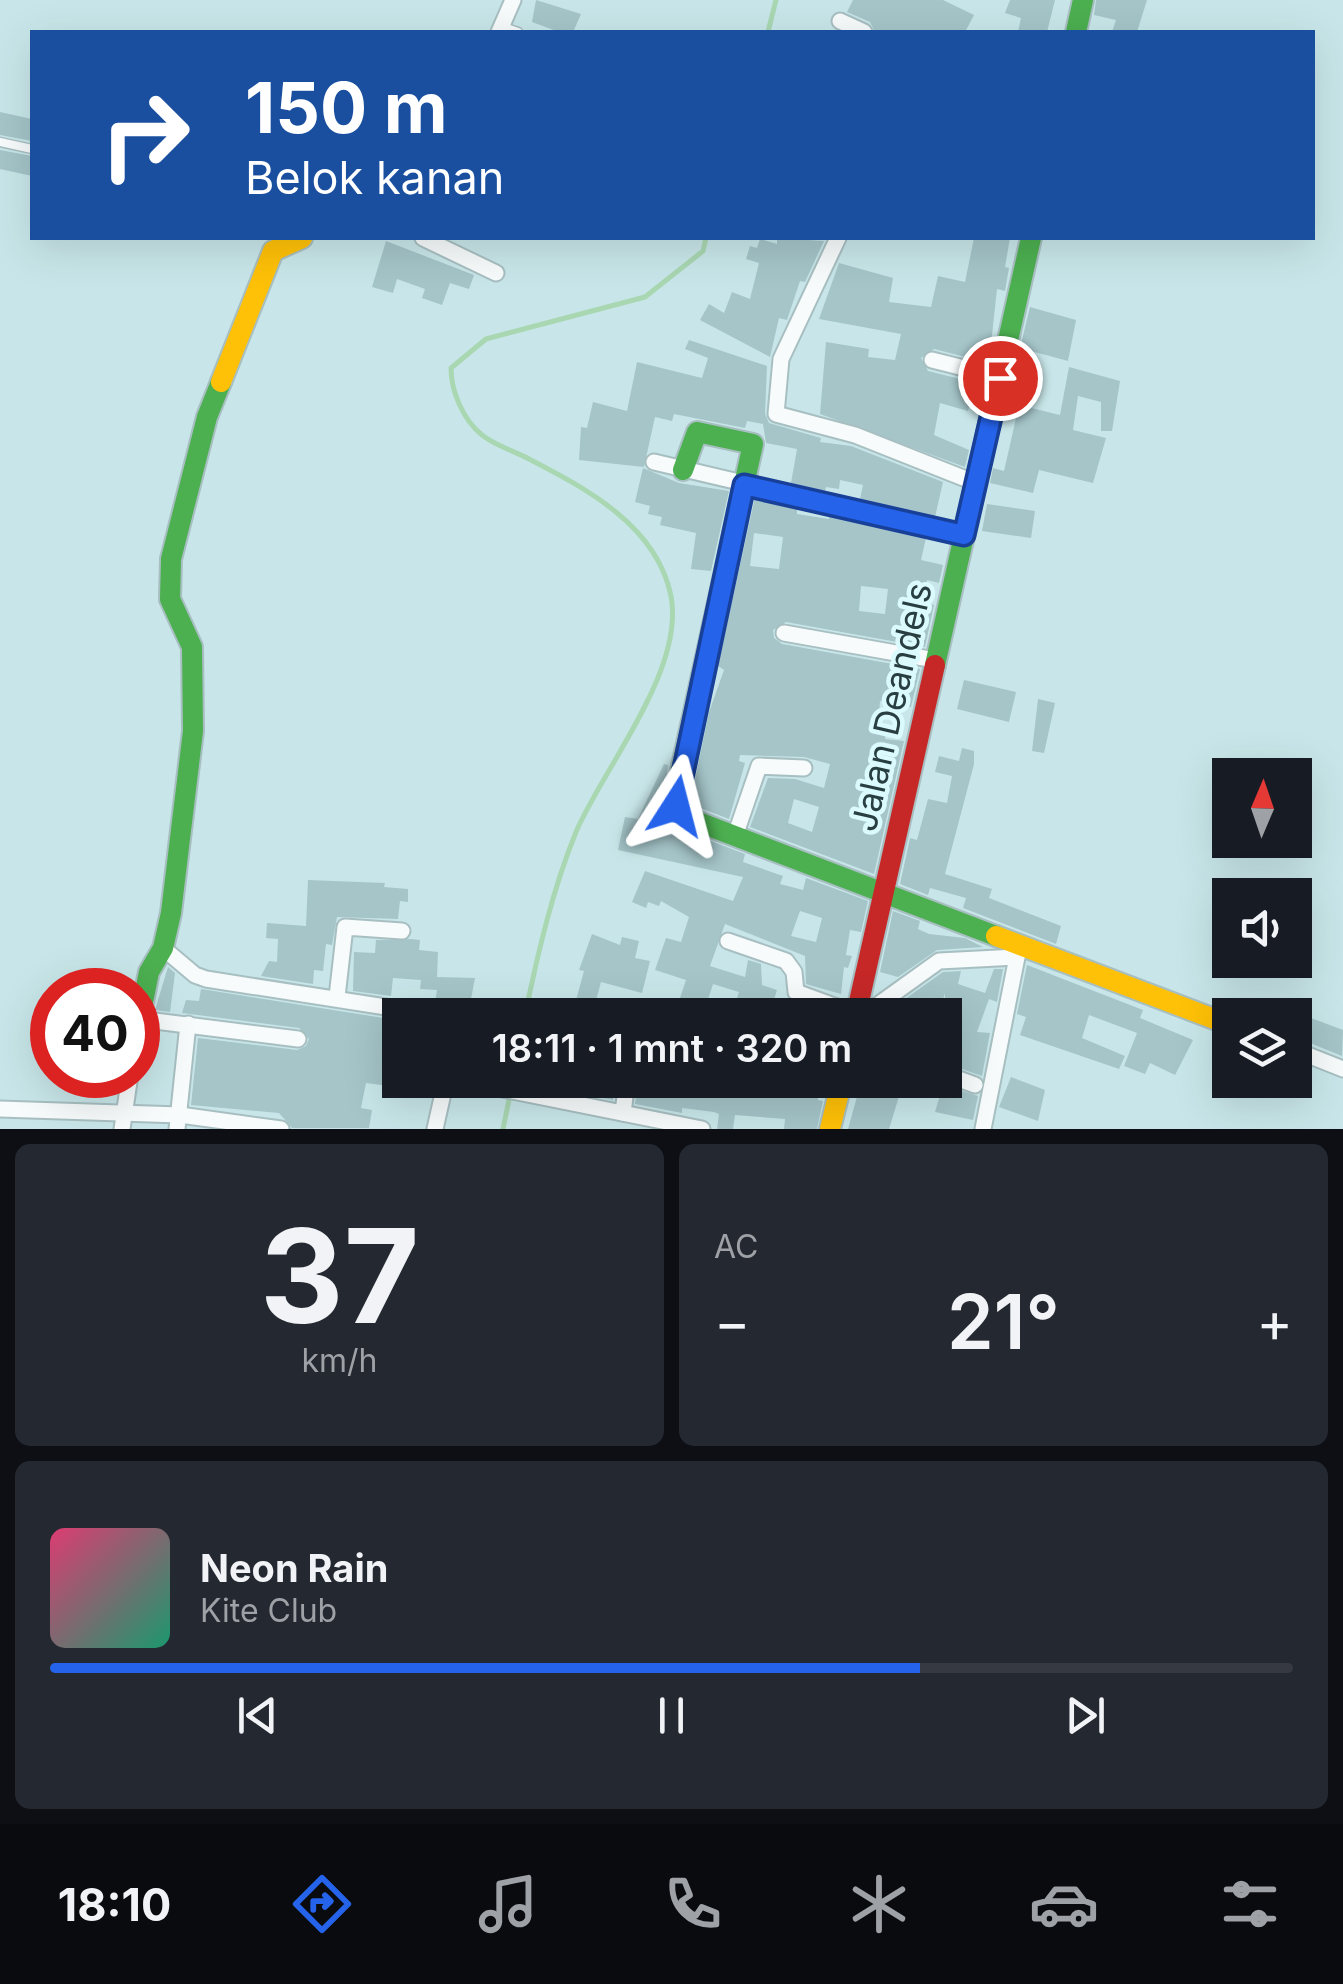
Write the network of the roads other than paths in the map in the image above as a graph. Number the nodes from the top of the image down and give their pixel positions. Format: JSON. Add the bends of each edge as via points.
{"nodes":[{"id":1,"x":513,"y":0,"type":"edge"},
{"id":2,"x":1083,"y":0,"type":"edge"},
{"id":3,"x":840,"y":21,"type":"dead end"},
{"id":4,"x":500,"y":29,"type":"edge"},
{"id":5,"x":860,"y":30,"type":"edge"},
{"id":6,"x":1076,"y":30,"type":"edge"},
{"id":7,"x":0,"y":142,"type":"edge"},
{"id":8,"x":30,"y":149,"type":"edge"},
{"id":9,"x":298,"y":240,"type":"edge"},
{"id":10,"x":427,"y":240,"type":"edge"},
{"id":11,"x":837,"y":240,"type":"edge"},
{"id":12,"x":1031,"y":240,"type":"edge"},
{"id":13,"x":496,"y":272,"type":"dead end"},
{"id":14,"x":932,"y":360,"type":"dead end"},
{"id":15,"x":1000,"y":378,"type":"junction"},
{"id":16,"x":654,"y":462,"type":"dead end"},
{"id":17,"x":683,"y":470,"type":"junction"},
{"id":18,"x":976,"y":482,"type":"junction"},
{"id":19,"x":744,"y":485,"type":"junction"},
{"id":20,"x":964,"y":535,"type":"junction"},
{"id":21,"x":784,"y":633,"type":"dead end"},
{"id":22,"x":935,"y":660,"type":"junction"},
{"id":23,"x":804,"y":768,"type":"dead end"},
{"id":24,"x":734,"y":836,"type":"junction"},
{"id":25,"x":885,"y":892,"type":"junction"},
{"id":26,"x":402,"y":931,"type":"dead end"},
{"id":27,"x":728,"y":941,"type":"dead end"},
{"id":28,"x":164,"y":948,"type":"junction"},
{"id":29,"x":1018,"y":950,"type":"junction"},
{"id":30,"x":152,"y":968,"type":"edge"},
{"id":31,"x":337,"y":997,"type":"junction"},
{"id":32,"x":812,"y":998,"type":"edge"},
{"id":33,"x":860,"y":998,"type":"edge"},
{"id":34,"x":887,"y":998,"type":"edge"},
{"id":35,"x":382,"y":1005,"type":"edge"},
{"id":36,"x":1212,"y":1019,"type":"edge"},
{"id":37,"x":160,"y":1021,"type":"edge"},
{"id":38,"x":188,"y":1024,"type":"junction"},
{"id":39,"x":298,"y":1039,"type":"dead end"},
{"id":40,"x":1312,"y":1056,"type":"edge"},
{"id":41,"x":1343,"y":1068,"type":"edge"},
{"id":42,"x":962,"y":1080,"type":"edge"},
{"id":43,"x":975,"y":1085,"type":"dead end"},
{"id":44,"x":442,"y":1098,"type":"edge"},
{"id":45,"x":549,"y":1098,"type":"edge"},
{"id":46,"x":625,"y":1098,"type":"edge"},
{"id":47,"x":838,"y":1098,"type":"edge"},
{"id":48,"x":0,"y":1110,"type":"edge"},
{"id":49,"x":622,"y":1113,"type":"junction"},
{"id":50,"x":123,"y":1121,"type":"edge"},
{"id":51,"x":178,"y":1122,"type":"edge"},
{"id":52,"x":281,"y":1129,"type":"edge"},
{"id":53,"x":436,"y":1129,"type":"edge"},
{"id":54,"x":702,"y":1129,"type":"edge"},
{"id":55,"x":830,"y":1129,"type":"edge"},
{"id":56,"x":983,"y":1129,"type":"edge"}],
"edges":[{"from":1,"to":4,"type":"street"},
{"from":2,"to":6,"type":"street"},
{"from":3,"to":5,"type":"street"},
{"from":7,"to":8,"type":"lane"},
{"from":9,"to":28,"type":"street","via":[[273,251],[260,279],[207,418],[171,559],[170,599],[192,647],[193,731]]},
{"from":10,"to":13,"type":"street"},
{"from":11,"to":18,"type":"street","via":[[781,359],[776,414],[842,431]]},
{"from":12,"to":15,"type":"street","name":"Jalan Deandels"},
{"from":14,"to":15,"type":"street"},
{"from":15,"to":18,"type":"street","name":"Jalan Deandels"},
{"from":16,"to":17,"type":"street"},
{"from":17,"to":19,"type":"street"},
{"from":17,"to":19,"type":"street","via":[[697,432],[746,440],[753,450]]},
{"from":18,"to":20,"type":"street","name":"Jalan Deandels"},
{"from":19,"to":20,"type":"street"},
{"from":19,"to":24,"type":"street","via":[[676,806],[692,823]]},
{"from":20,"to":22,"type":"street","name":"Jalan Deandels"},
{"from":21,"to":22,"type":"street"},
{"from":22,"to":25,"type":"street","name":"Jalan Deandels"},
{"from":23,"to":24,"type":"street","via":[[759,766]]},
{"from":24,"to":25,"type":"street"},
{"from":25,"to":29,"type":"street"},
{"from":25,"to":33,"type":"street","name":"Jalan Deandels"},
{"from":26,"to":31,"type":"street","via":[[344,929]]},
{"from":27,"to":32,"type":"street","via":[[779,957],[794,972],[796,992]]},
{"from":28,"to":30,"type":"street"},
{"from":28,"to":31,"type":"street","via":[[206,979]]},
{"from":29,"to":34,"type":"street","via":[[939,961]]},
{"from":29,"to":36,"type":"street"},
{"from":29,"to":56,"type":"street"},
{"from":31,"to":35,"type":"street"},
{"from":37,"to":38,"type":"street"},
{"from":38,"to":39,"type":"street"},
{"from":38,"to":51,"type":"street"},
{"from":40,"to":41,"type":"street"},
{"from":42,"to":43,"type":"street"},
{"from":44,"to":53,"type":"street"},
{"from":45,"to":49,"type":"street"},
{"from":46,"to":49,"type":"street"},
{"from":47,"to":55,"type":"street"},
{"from":48,"to":50,"type":"street"},
{"from":49,"to":54,"type":"street"},
{"from":50,"to":51,"type":"street"},
{"from":51,"to":52,"type":"street"}]}
